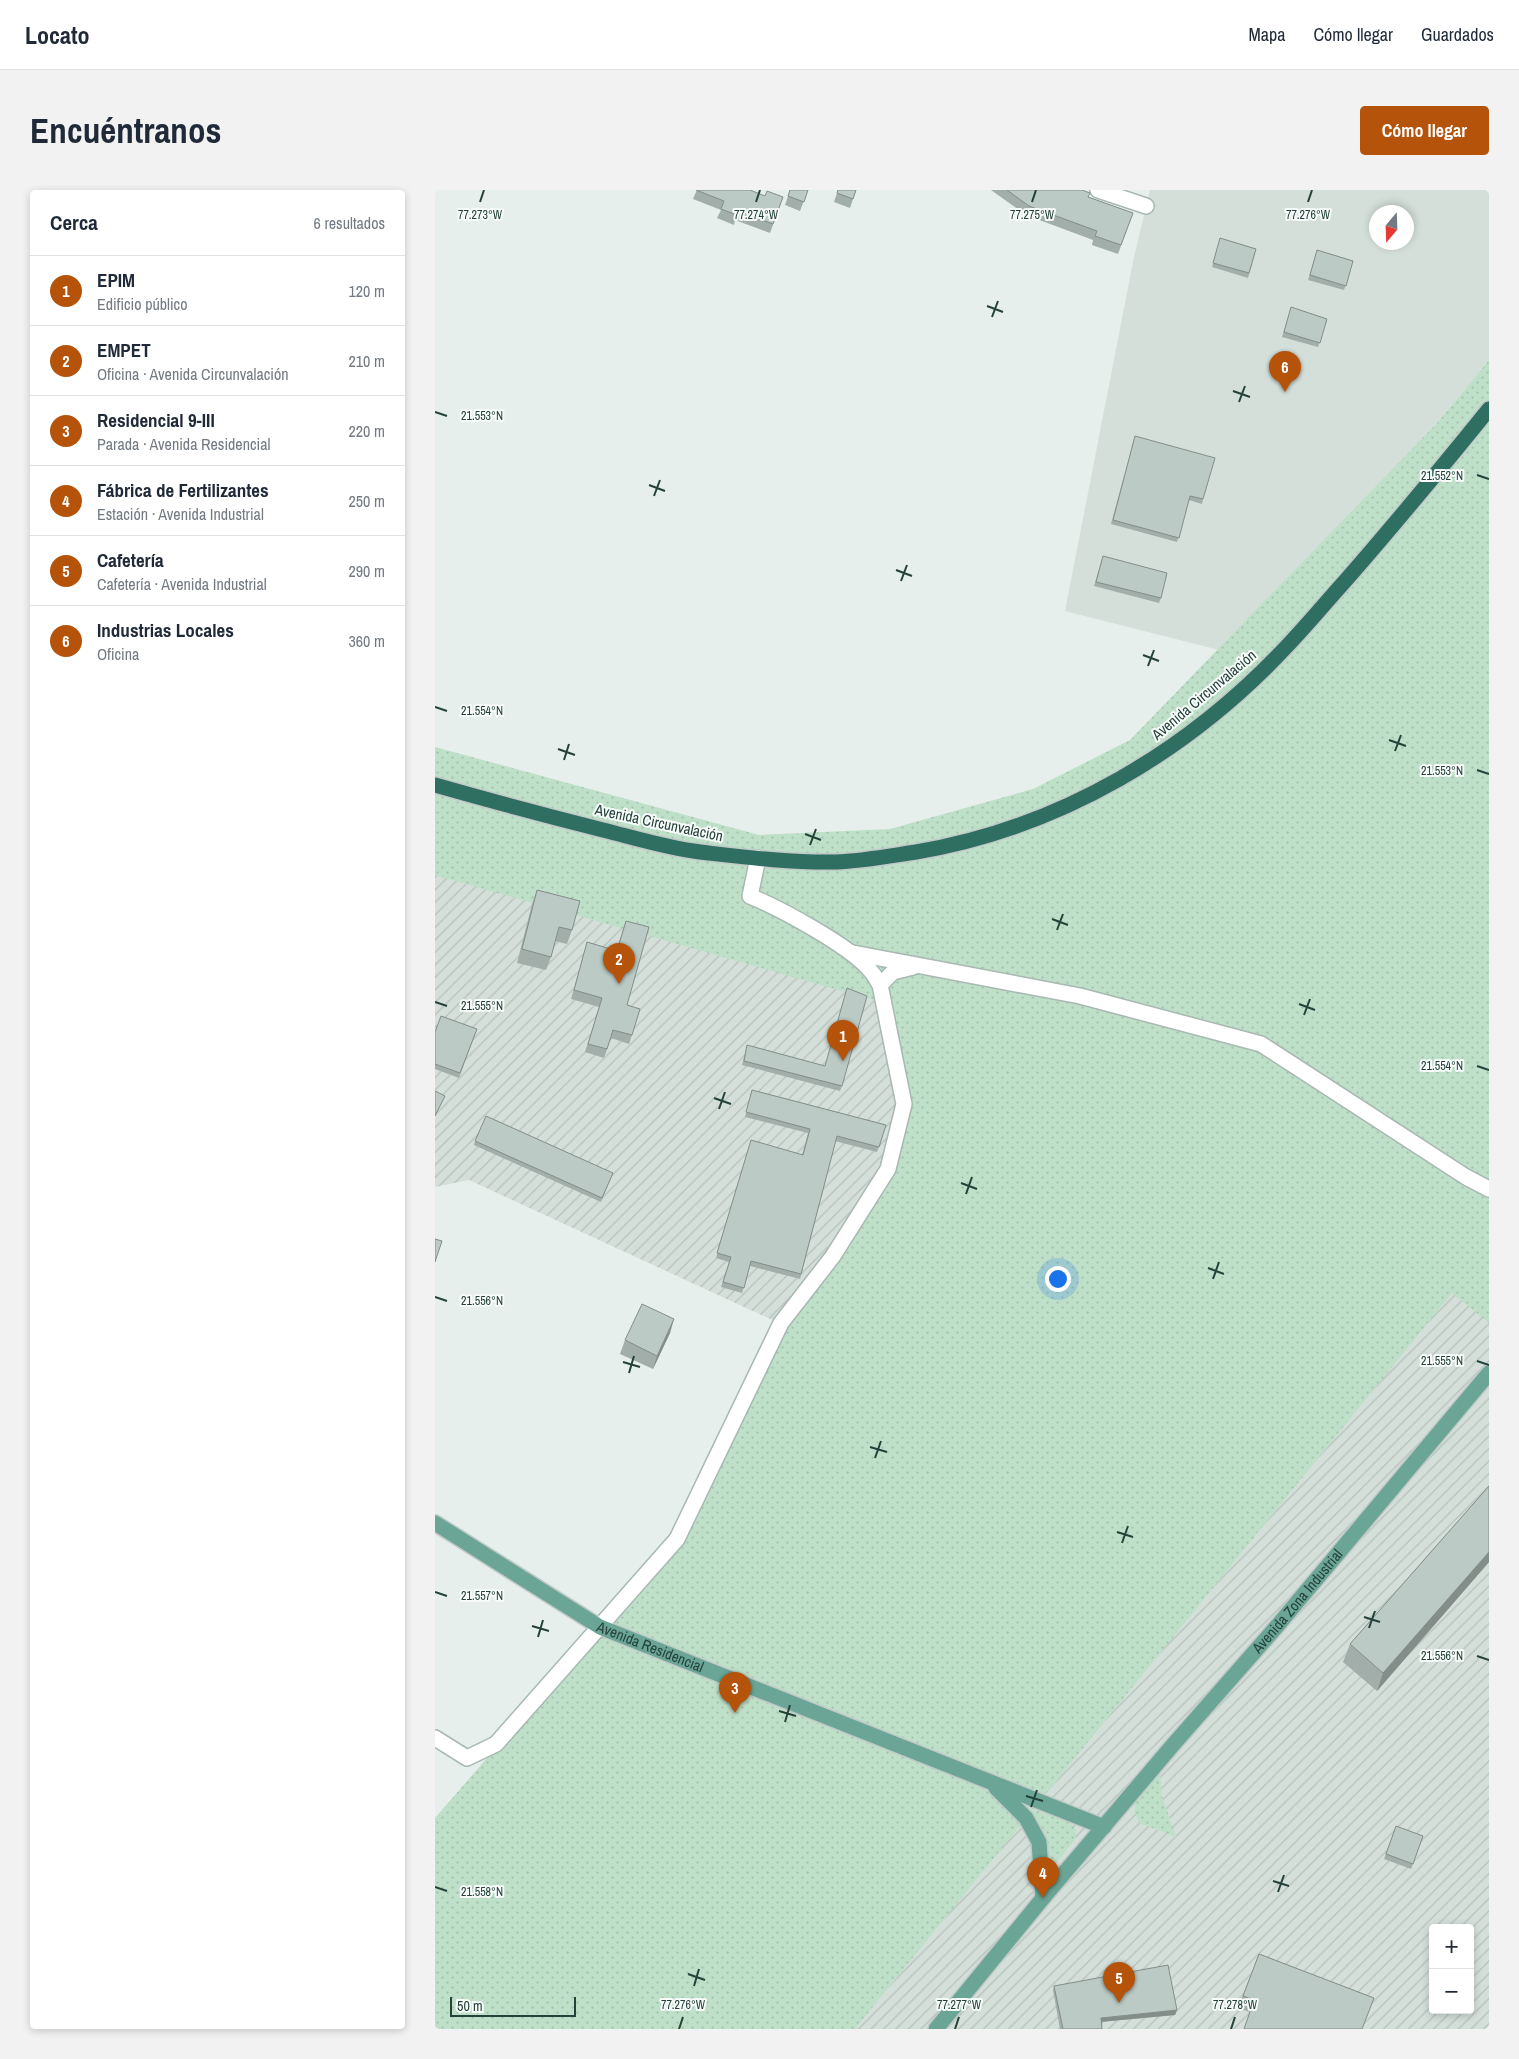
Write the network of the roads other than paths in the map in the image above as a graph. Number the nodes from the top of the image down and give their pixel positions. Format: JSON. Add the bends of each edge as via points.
{"nodes":[{"id":1,"x":1098,"y":190,"type":"edge"},
{"id":2,"x":1146,"y":206,"type":"dead end"},
{"id":3,"x":1489,"y":409,"type":"edge"},
{"id":4,"x":435,"y":786,"type":"edge"},
{"id":5,"x":758,"y":858,"type":"junction"},
{"id":6,"x":849,"y":953,"type":"junction"},
{"id":7,"x":918,"y":966,"type":"junction"},
{"id":8,"x":880,"y":985,"type":"junction"},
{"id":9,"x":1489,"y":1189,"type":"edge"},
{"id":10,"x":1489,"y":1372,"type":"edge"},
{"id":11,"x":435,"y":1523,"type":"edge"},
{"id":12,"x":599,"y":1627,"type":"junction"},
{"id":13,"x":435,"y":1738,"type":"edge"},
{"id":14,"x":991,"y":1783,"type":"junction"},
{"id":15,"x":1104,"y":1827,"type":"junction"},
{"id":16,"x":1043,"y":1898,"type":"junction"},
{"id":17,"x":936,"y":2029,"type":"edge"}],
"edges":[{"from":1,"to":2,"type":"street"},
{"from":3,"to":5,"type":"highway","name":"Avenida Circunvalación","via":[[1425,489],[1287,646],[1241,691],[1187,736],[1148,763],[1096,793],[1039,818],[965,842],[837,862]]},
{"from":4,"to":5,"type":"highway","name":"Avenida Circunvalación","via":[[639,840]]},
{"from":5,"to":6,"type":"street","via":[[750,896],[776,907]]},
{"from":6,"to":7,"type":"street"},
{"from":6,"to":8,"type":"street","via":[[869,968]]},
{"from":7,"to":8,"type":"street","via":[[893,972]]},
{"from":7,"to":9,"type":"street","via":[[1080,996],[1261,1044]]},
{"from":8,"to":12,"type":"street","via":[[904,1104],[888,1169],[833,1256],[781,1323],[677,1539]]},
{"from":10,"to":15,"type":"main road","name":"Avenida Zona Industrial"},
{"from":11,"to":12,"type":"main road","name":"Avenida Residencial"},
{"from":12,"to":13,"type":"street","via":[[496,1744],[467,1758]]},
{"from":12,"to":14,"type":"main road","name":"Avenida Residencial"},
{"from":14,"to":15,"type":"main road","name":"Avenida Residencial"},
{"from":14,"to":16,"type":"main road","via":[[1026,1818],[1039,1842]]},
{"from":15,"to":16,"type":"main road","name":"Avenida Zona Industrial"},
{"from":16,"to":17,"type":"main road","name":"Avenida Zona Industrial"}]}
